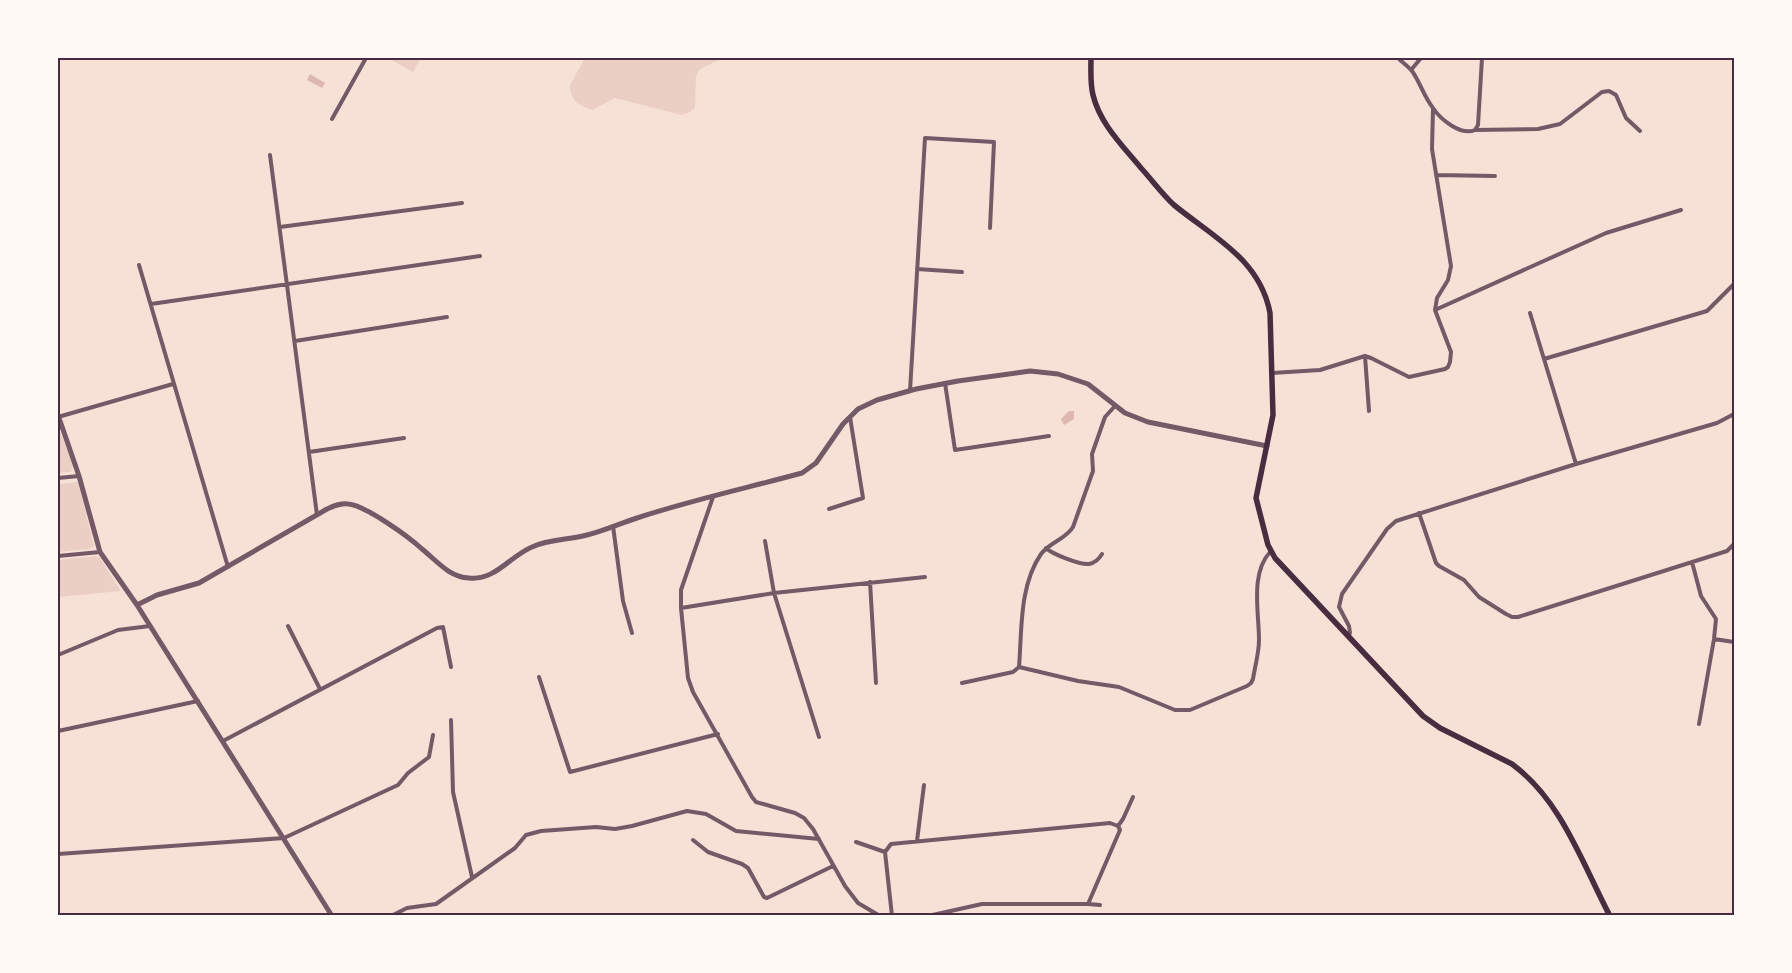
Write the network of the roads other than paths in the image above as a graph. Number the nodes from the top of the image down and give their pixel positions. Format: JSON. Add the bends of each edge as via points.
{"nodes":[{"id":1,"x":366,"y":58,"type":"edge"},
{"id":2,"x":1091,"y":58,"type":"edge"},
{"id":3,"x":1398,"y":58,"type":"edge"},
{"id":4,"x":1421,"y":58,"type":"edge"},
{"id":5,"x":1482,"y":58,"type":"edge"},
{"id":6,"x":1411,"y":70,"type":"junction"},
{"id":7,"x":1433,"y":109,"type":"junction"},
{"id":8,"x":332,"y":118,"type":"dead end"},
{"id":9,"x":1475,"y":130,"type":"junction"},
{"id":10,"x":1640,"y":131,"type":"dead end"},
{"id":11,"x":270,"y":155,"type":"dead end"},
{"id":12,"x":1436,"y":175,"type":"junction"},
{"id":13,"x":1496,"y":176,"type":"dead end"},
{"id":14,"x":462,"y":203,"type":"dead end"},
{"id":15,"x":1681,"y":210,"type":"dead end"},
{"id":16,"x":280,"y":227,"type":"junction"},
{"id":17,"x":990,"y":228,"type":"dead end"},
{"id":18,"x":480,"y":256,"type":"dead end"},
{"id":19,"x":139,"y":265,"type":"dead end"},
{"id":20,"x":917,"y":269,"type":"junction"},
{"id":21,"x":962,"y":272,"type":"dead end"},
{"id":22,"x":287,"y":284,"type":"junction"},
{"id":23,"x":1734,"y":284,"type":"edge"},
{"id":24,"x":151,"y":304,"type":"junction"},
{"id":25,"x":1435,"y":310,"type":"junction"},
{"id":26,"x":1530,"y":313,"type":"dead end"},
{"id":27,"x":446,"y":317,"type":"dead end"},
{"id":28,"x":294,"y":341,"type":"junction"},
{"id":29,"x":1365,"y":356,"type":"junction"},
{"id":30,"x":1544,"y":359,"type":"junction"},
{"id":31,"x":1272,"y":373,"type":"junction"},
{"id":32,"x":945,"y":383,"type":"junction"},
{"id":33,"x":174,"y":384,"type":"junction"},
{"id":34,"x":910,"y":391,"type":"junction"},
{"id":35,"x":1115,"y":406,"type":"junction"},
{"id":36,"x":1369,"y":411,"type":"dead end"},
{"id":37,"x":1734,"y":414,"type":"edge"},
{"id":38,"x":58,"y":416,"type":"edge"},
{"id":39,"x":850,"y":416,"type":"junction"},
{"id":40,"x":59,"y":424,"type":"edge"},
{"id":41,"x":1049,"y":436,"type":"dead end"},
{"id":42,"x":404,"y":438,"type":"dead end"},
{"id":43,"x":1267,"y":446,"type":"junction"},
{"id":44,"x":309,"y":452,"type":"junction"},
{"id":45,"x":1576,"y":464,"type":"junction"},
{"id":46,"x":79,"y":476,"type":"junction"},
{"id":47,"x":58,"y":478,"type":"edge"},
{"id":48,"x":714,"y":497,"type":"junction"},
{"id":49,"x":829,"y":508,"type":"dead end"},
{"id":50,"x":1419,"y":513,"type":"junction"},
{"id":51,"x":317,"y":515,"type":"junction"},
{"id":52,"x":613,"y":526,"type":"junction"},
{"id":53,"x":765,"y":541,"type":"dead end"},
{"id":54,"x":1734,"y":544,"type":"edge"},
{"id":55,"x":1046,"y":548,"type":"junction"},
{"id":56,"x":100,"y":552,"type":"junction"},
{"id":57,"x":1270,"y":552,"type":"junction"},
{"id":58,"x":1102,"y":554,"type":"dead end"},
{"id":59,"x":58,"y":556,"type":"edge"},
{"id":60,"x":1692,"y":562,"type":"junction"},
{"id":61,"x":228,"y":567,"type":"junction"},
{"id":62,"x":925,"y":577,"type":"dead end"},
{"id":63,"x":870,"y":582,"type":"junction"},
{"id":64,"x":774,"y":594,"type":"junction"},
{"id":65,"x":137,"y":605,"type":"junction"},
{"id":66,"x":681,"y":608,"type":"junction"},
{"id":67,"x":150,"y":626,"type":"junction"},
{"id":68,"x":288,"y":626,"type":"dead end"},
{"id":69,"x":632,"y":634,"type":"dead end"},
{"id":70,"x":1348,"y":636,"type":"junction"},
{"id":71,"x":1714,"y":639,"type":"junction"},
{"id":72,"x":1734,"y":642,"type":"edge"},
{"id":73,"x":58,"y":655,"type":"edge"},
{"id":74,"x":451,"y":667,"type":"dead end"},
{"id":75,"x":1019,"y":667,"type":"junction"},
{"id":76,"x":539,"y":676,"type":"dead end"},
{"id":77,"x":876,"y":683,"type":"dead end"},
{"id":78,"x":962,"y":683,"type":"dead end"},
{"id":79,"x":320,"y":689,"type":"junction"},
{"id":80,"x":198,"y":701,"type":"junction"},
{"id":81,"x":451,"y":720,"type":"dead end"},
{"id":82,"x":1699,"y":724,"type":"dead end"},
{"id":83,"x":58,"y":730,"type":"edge"},
{"id":84,"x":718,"y":734,"type":"junction"},
{"id":85,"x":433,"y":735,"type":"dead end"},
{"id":86,"x":819,"y":737,"type":"dead end"},
{"id":87,"x":223,"y":740,"type":"junction"},
{"id":88,"x":924,"y":785,"type":"dead end"},
{"id":89,"x":1133,"y":797,"type":"dead end"},
{"id":90,"x":1118,"y":826,"type":"junction"},
{"id":91,"x":284,"y":838,"type":"junction"},
{"id":92,"x":819,"y":839,"type":"junction"},
{"id":93,"x":693,"y":840,"type":"dead end"},
{"id":94,"x":917,"y":841,"type":"junction"},
{"id":95,"x":856,"y":842,"type":"dead end"},
{"id":96,"x":885,"y":852,"type":"junction"},
{"id":97,"x":58,"y":854,"type":"edge"},
{"id":98,"x":833,"y":866,"type":"junction"},
{"id":99,"x":472,"y":877,"type":"junction"},
{"id":100,"x":1088,"y":904,"type":"junction"},
{"id":101,"x":1100,"y":904,"type":"dead end"},
{"id":102,"x":1604,"y":904,"type":"junction"},
{"id":103,"x":332,"y":916,"type":"edge"},
{"id":104,"x":392,"y":916,"type":"edge"},
{"id":105,"x":880,"y":916,"type":"edge"},
{"id":106,"x":892,"y":916,"type":"edge"},
{"id":107,"x":928,"y":916,"type":"edge"},
{"id":108,"x":1604,"y":916,"type":"edge"},
{"id":109,"x":1610,"y":916,"type":"edge"}],
"edges":[{"from":1,"to":8,"type":"street"},
{"from":2,"to":31,"type":"main road","via":[[1094,96],[1112,132],[1169,201],[1234,252],[1259,281],[1270,313]]},
{"from":3,"to":6,"type":"street"},
{"from":4,"to":6,"type":"street"},
{"from":5,"to":9,"type":"street","via":[[1478,125]]},
{"from":6,"to":7,"type":"street"},
{"from":7,"to":9,"type":"street","via":[[1464,132]]},
{"from":7,"to":12,"type":"street","via":[[1432,149]]},
{"from":9,"to":10,"type":"street","via":[[1538,129],[1560,124],[1596,95],[1609,91],[1616,95],[1626,118]]},
{"from":11,"to":16,"type":"street"},
{"from":12,"to":13,"type":"street"},
{"from":12,"to":25,"type":"street","via":[[1451,273],[1437,298]]},
{"from":14,"to":16,"type":"street"},
{"from":15,"to":25,"type":"street","via":[[1606,233]]},
{"from":16,"to":22,"type":"street"},
{"from":17,"to":20,"type":"street","via":[[994,142],[925,138]]},
{"from":18,"to":22,"type":"street"},
{"from":19,"to":24,"type":"street"},
{"from":20,"to":21,"type":"street"},
{"from":20,"to":34,"type":"street"},
{"from":22,"to":24,"type":"street"},
{"from":22,"to":28,"type":"street"},
{"from":23,"to":30,"type":"street","via":[[1706,311]]},
{"from":24,"to":33,"type":"street"},
{"from":25,"to":29,"type":"street","via":[[1452,352],[1445,369],[1409,377]]},
{"from":26,"to":30,"type":"street"},
{"from":27,"to":28,"type":"street"},
{"from":28,"to":44,"type":"street"},
{"from":29,"to":31,"type":"street","via":[[1320,370]]},
{"from":29,"to":36,"type":"street"},
{"from":30,"to":45,"type":"street"},
{"from":31,"to":43,"type":"main road","via":[[1273,415]]},
{"from":32,"to":34,"type":"street"},
{"from":32,"to":35,"type":"street","via":[[1030,371],[1050,372],[1088,384]]},
{"from":32,"to":41,"type":"street","via":[[955,450]]},
{"from":33,"to":38,"type":"street"},
{"from":33,"to":61,"type":"street"},
{"from":34,"to":39,"type":"street","via":[[877,400]]},
{"from":35,"to":43,"type":"street","via":[[1148,422]]},
{"from":35,"to":55,"type":"street","via":[[1105,417],[1092,454],[1093,471],[1073,527]]},
{"from":37,"to":45,"type":"street"},
{"from":38,"to":40,"type":"street"},
{"from":39,"to":48,"type":"street","via":[[816,463],[802,474]]},
{"from":39,"to":49,"type":"street","via":[[863,498]]},
{"from":40,"to":46,"type":"street"},
{"from":42,"to":44,"type":"street"},
{"from":43,"to":57,"type":"main road","via":[[1256,498]]},
{"from":44,"to":51,"type":"street"},
{"from":45,"to":50,"type":"street"},
{"from":46,"to":47,"type":"street"},
{"from":46,"to":56,"type":"street"},
{"from":48,"to":52,"type":"street"},
{"from":48,"to":66,"type":"street","via":[[681,590]]},
{"from":50,"to":60,"type":"street","via":[[1436,563],[1464,580],[1479,597],[1512,617]]},
{"from":50,"to":70,"type":"street","via":[[1391,525],[1342,594],[1339,607],[1349,626]]},
{"from":51,"to":52,"type":"street","via":[[339,504],[362,508],[421,547],[444,568],[469,578],[496,572],[534,546],[589,535]]},
{"from":51,"to":61,"type":"street"},
{"from":52,"to":69,"type":"street","via":[[623,601]]},
{"from":53,"to":64,"type":"street"},
{"from":54,"to":60,"type":"street","via":[[1727,551]]},
{"from":55,"to":58,"type":"street","via":[[1051,553],[1086,564],[1098,560]]},
{"from":55,"to":75,"type":"street","via":[[1029,579]]},
{"from":56,"to":59,"type":"street"},
{"from":56,"to":65,"type":"street"},
{"from":57,"to":70,"type":"main road"},
{"from":57,"to":75,"type":"street","via":[[1261,568],[1259,642],[1253,679],[1247,686],[1190,710],[1174,710],[1119,687]]},
{"from":60,"to":71,"type":"street","via":[[1701,596],[1716,619]]},
{"from":61,"to":65,"type":"street","via":[[199,583],[157,595]]},
{"from":62,"to":63,"type":"street"},
{"from":63,"to":64,"type":"street"},
{"from":63,"to":77,"type":"street"},
{"from":64,"to":66,"type":"street"},
{"from":64,"to":86,"type":"street"},
{"from":65,"to":67,"type":"street"},
{"from":66,"to":84,"type":"street","via":[[688,678]]},
{"from":67,"to":73,"type":"street","via":[[118,630]]},
{"from":67,"to":80,"type":"street"},
{"from":68,"to":79,"type":"street"},
{"from":70,"to":102,"type":"main road","via":[[1431,723],[1502,758],[1531,780],[1554,808]]},
{"from":71,"to":72,"type":"street"},
{"from":71,"to":82,"type":"street"},
{"from":74,"to":79,"type":"street","via":[[443,627],[437,628]]},
{"from":75,"to":78,"type":"street","via":[[1012,672]]},
{"from":76,"to":84,"type":"street","via":[[570,772]]},
{"from":79,"to":87,"type":"street"},
{"from":80,"to":83,"type":"street"},
{"from":80,"to":87,"type":"street"},
{"from":81,"to":99,"type":"street","via":[[453,792]]},
{"from":84,"to":92,"type":"street","via":[[756,802],[801,816]]},
{"from":85,"to":91,"type":"street","via":[[429,757],[408,773],[398,786]]},
{"from":87,"to":91,"type":"street"},
{"from":88,"to":94,"type":"street"},
{"from":89,"to":90,"type":"street"},
{"from":90,"to":94,"type":"street","via":[[1110,823]]},
{"from":90,"to":100,"type":"street","via":[[1120,830]]},
{"from":91,"to":97,"type":"street"},
{"from":91,"to":103,"type":"street"},
{"from":92,"to":98,"type":"street"},
{"from":92,"to":99,"type":"street","via":[[736,831],[706,814],[687,811],[615,829],[596,827],[526,835],[515,848]]},
{"from":93,"to":98,"type":"street","via":[[708,852],[748,868],[767,898]]},
{"from":94,"to":96,"type":"street","via":[[891,844]]},
{"from":95,"to":96,"type":"street"},
{"from":96,"to":106,"type":"street"},
{"from":98,"to":105,"type":"street","via":[[858,903]]},
{"from":99,"to":104,"type":"street","via":[[436,904],[407,908]]},
{"from":100,"to":101,"type":"street"},
{"from":100,"to":107,"type":"street","via":[[982,904]]},
{"from":102,"to":108,"type":"main road"},
{"from":102,"to":109,"type":"main road"}]}
